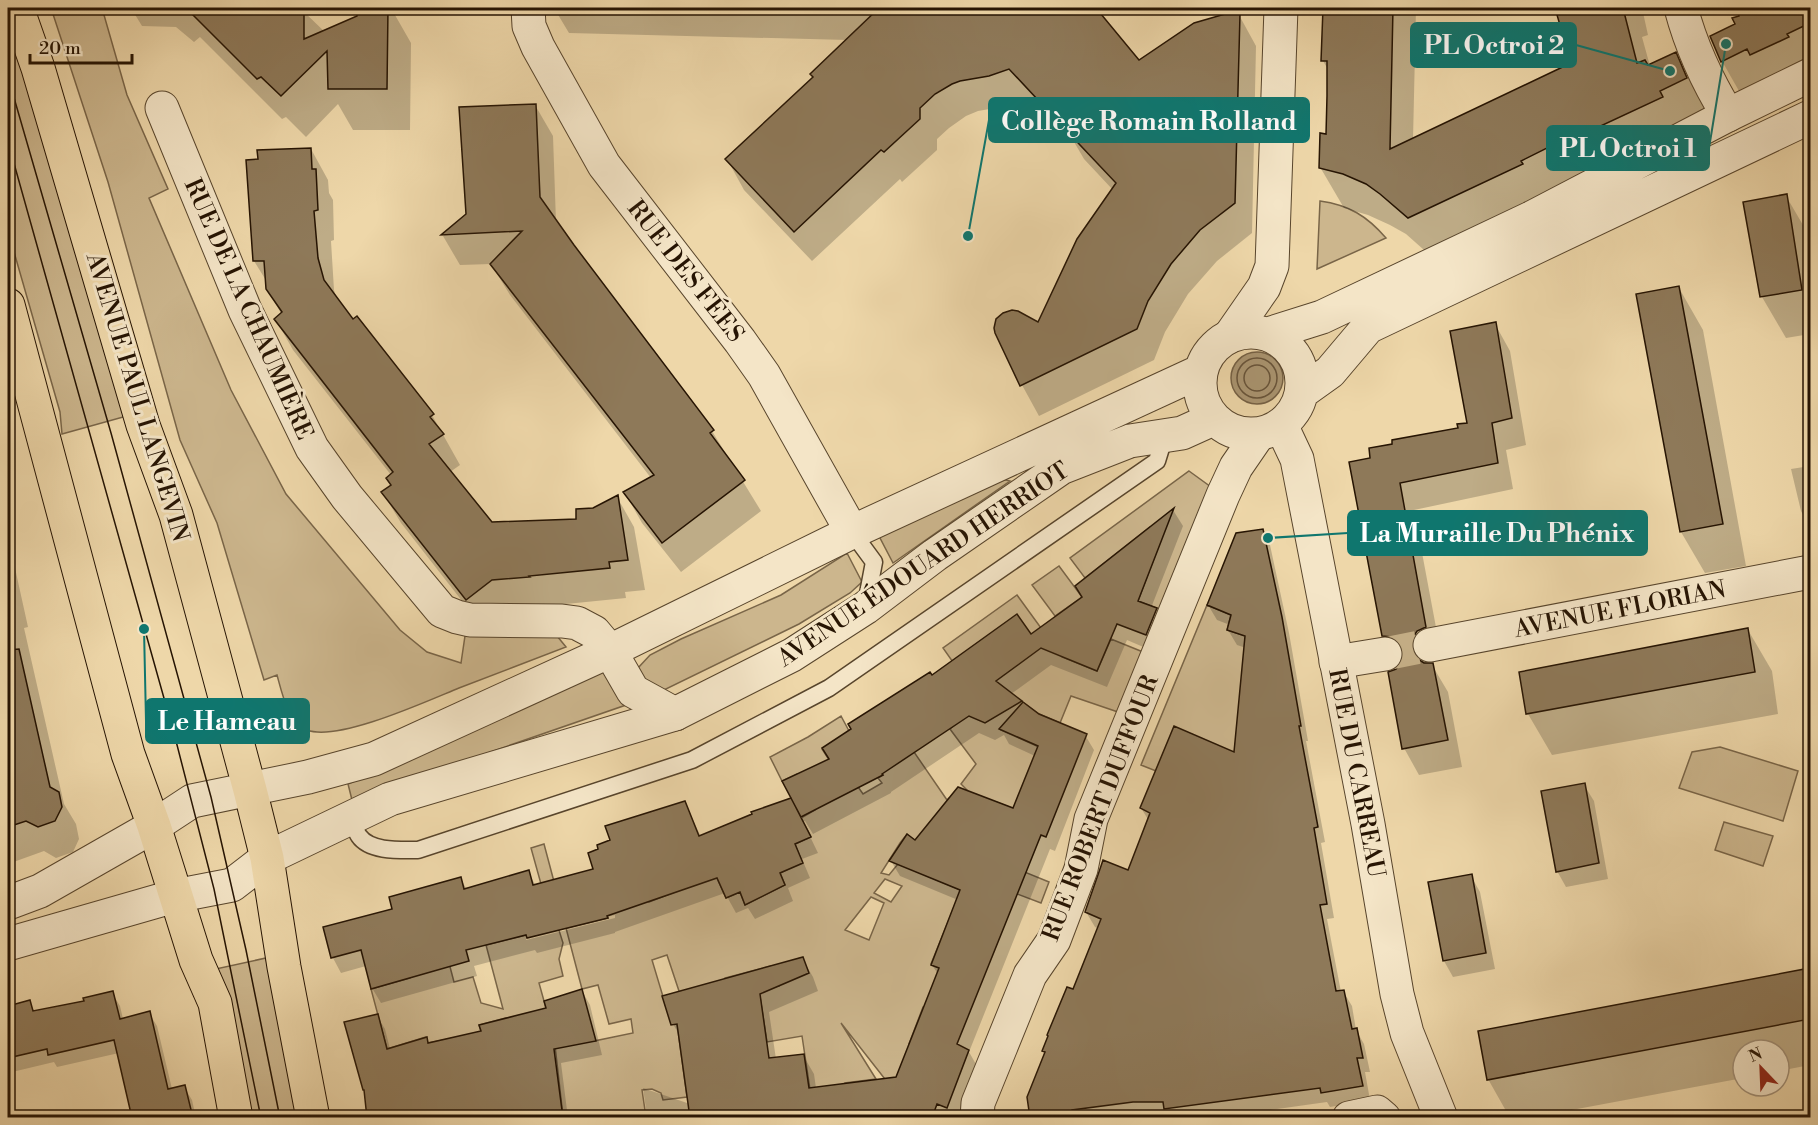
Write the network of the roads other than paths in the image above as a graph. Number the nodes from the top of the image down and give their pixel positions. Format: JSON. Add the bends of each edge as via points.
{"nodes":[{"id":1,"x":17,"y":8,"type":"edge"},
{"id":2,"x":528,"y":8,"type":"edge"},
{"id":3,"x":1281,"y":8,"type":"edge"},
{"id":4,"x":1681,"y":8,"type":"edge"},
{"id":5,"x":1810,"y":75,"type":"edge"},
{"id":6,"x":162,"y":108,"type":"dead end"},
{"id":7,"x":1728,"y":115,"type":"junction"},
{"id":8,"x":1810,"y":117,"type":"edge"},
{"id":9,"x":1577,"y":227,"type":"junction"},
{"id":10,"x":8,"y":305,"type":"edge"},
{"id":11,"x":1269,"y":334,"type":"junction"},
{"id":12,"x":1230,"y":336,"type":"junction"},
{"id":13,"x":1201,"y":371,"type":"junction"},
{"id":14,"x":1302,"y":392,"type":"junction"},
{"id":15,"x":1214,"y":419,"type":"junction"},
{"id":16,"x":1269,"y":430,"type":"junction"},
{"id":17,"x":1165,"y":435,"type":"junction"},
{"id":18,"x":852,"y":532,"type":"junction"},
{"id":19,"x":1810,"y":572,"type":"edge"},
{"id":20,"x":865,"y":608,"type":"junction"},
{"id":21,"x":1430,"y":645,"type":"tunnel mouth"},
{"id":22,"x":610,"y":651,"type":"junction"},
{"id":23,"x":1385,"y":654,"type":"tunnel mouth"},
{"id":24,"x":1336,"y":662,"type":"junction"},
{"id":25,"x":675,"y":714,"type":"junction"},
{"id":26,"x":250,"y":790,"type":"junction"},
{"id":27,"x":351,"y":819,"type":"junction"},
{"id":28,"x":154,"y":826,"type":"junction"},
{"id":29,"x":267,"y":858,"type":"junction"},
{"id":30,"x":175,"y":896,"type":"junction"},
{"id":31,"x":8,"y":903,"type":"edge"},
{"id":32,"x":8,"y":944,"type":"edge"},
{"id":33,"x":236,"y":1118,"type":"edge"},
{"id":34,"x":313,"y":1118,"type":"edge"},
{"id":35,"x":977,"y":1118,"type":"edge"},
{"id":36,"x":1349,"y":1118,"type":"edge"},
{"id":37,"x":1384,"y":1118,"type":"edge"},
{"id":38,"x":1441,"y":1118,"type":"edge"}],
"edges":[{"from":1,"to":26,"type":"main road","name":"AVENUE PAUL LANGEVIN","via":[[143,425],[176,514]]},
{"from":2,"to":18,"type":"street","name":"RUE DES FÉES","via":[[529,26],[538,47],[604,165],[764,375]]},
{"from":3,"to":12,"type":"street","via":[[1272,266],[1264,287]]},
{"from":4,"to":7,"type":"street","via":[[1688,36]]},
{"from":5,"to":7,"type":"street"},
{"from":6,"to":22,"type":"street","name":"RUE DE LA CHAUMIÈRE","via":[[245,310],[312,448],[347,497],[442,611],[470,620],[576,623],[594,632]]},
{"from":7,"to":9,"type":"street","via":[[1730,135],[1719,146],[1612,193]]},
{"from":7,"to":11,"type":"street","via":[[1531,218],[1322,317]]},
{"from":8,"to":9,"type":"street"},
{"from":9,"to":14,"type":"street","via":[[1368,327],[1330,372]]},
{"from":10,"to":28,"type":"main road","via":[[128,754]]},
{"from":11,"to":12,"type":"street","via":[[1243,332]]},
{"from":11,"to":14,"type":"street","via":[[1283,342],[1299,364]]},
{"from":12,"to":13,"type":"street","via":[[1207,357]]},
{"from":13,"to":15,"type":"street","via":[[1199,388]]},
{"from":13,"to":18,"type":"street","name":"AVENUE ÉDOUARD HERRIOT"},
{"from":14,"to":16,"type":"street","via":[[1295,410]]},
{"from":15,"to":16,"type":"street","via":[[1226,429],[1242,434]]},
{"from":15,"to":17,"type":"street","name":"AVENUE ÉDOUARD HERRIOT","via":[[1182,433]]},
{"from":16,"to":24,"type":"street","name":"RUE DU CARREAU","via":[[1297,459]]},
{"from":16,"to":35,"type":"street","name":"RUE ROBERT DUFFOUR","via":[[1236,467],[1223,495],[1091,819],[1081,869],[1054,940],[1030,975],[978,1103]]},
{"from":17,"to":20,"type":"street","name":"AVENUE ÉDOUARD HERRIOT","via":[[1130,441],[1061,468]]},
{"from":17,"to":27,"type":"lane","via":[[1157,461],[830,688],[692,760],[418,850],[378,849],[360,838]]},
{"from":18,"to":20,"type":"lane","via":[[874,562]]},
{"from":18,"to":22,"type":"street","name":"AVENUE ÉDOUARD HERRIOT"},
{"from":19,"to":21,"type":"street","name":"AVENUE FLORIAN"},
{"from":20,"to":25,"type":"street","name":"AVENUE ÉDOUARD HERRIOT","via":[[792,655]]},
{"from":22,"to":25,"type":"street","name":"RUE DE LA CHAUMIÈRE","via":[[633,691]]},
{"from":22,"to":26,"type":"street","name":"AVENUE ÉDOUARD HERRIOT","via":[[374,759]]},
{"from":23,"to":24,"type":"street"},
{"from":24,"to":38,"type":"street","name":"RUE DU CARREAU","via":[[1397,994],[1407,1033]]},
{"from":25,"to":27,"type":"street","name":"AVENUE ÉDOUARD HERRIOT","via":[[390,799]]},
{"from":26,"to":28,"type":"street","via":[[192,801]]},
{"from":26,"to":29,"type":"main road","name":"AVENUE PAUL LANGEVIN"},
{"from":27,"to":29,"type":"street","name":"AVENUE ÉDOUARD HERRIOT"},
{"from":28,"to":30,"type":"main road"},
{"from":28,"to":31,"type":"street","via":[[40,891]]},
{"from":29,"to":30,"type":"street","via":[[232,885]]},
{"from":29,"to":34,"type":"main road","name":"AVENUE PAUL LANGEVIN"},
{"from":30,"to":32,"type":"street"},
{"from":30,"to":33,"type":"main road","via":[[215,1004]]},
{"from":36,"to":37,"type":"street","via":[[1377,1112]]}]}
